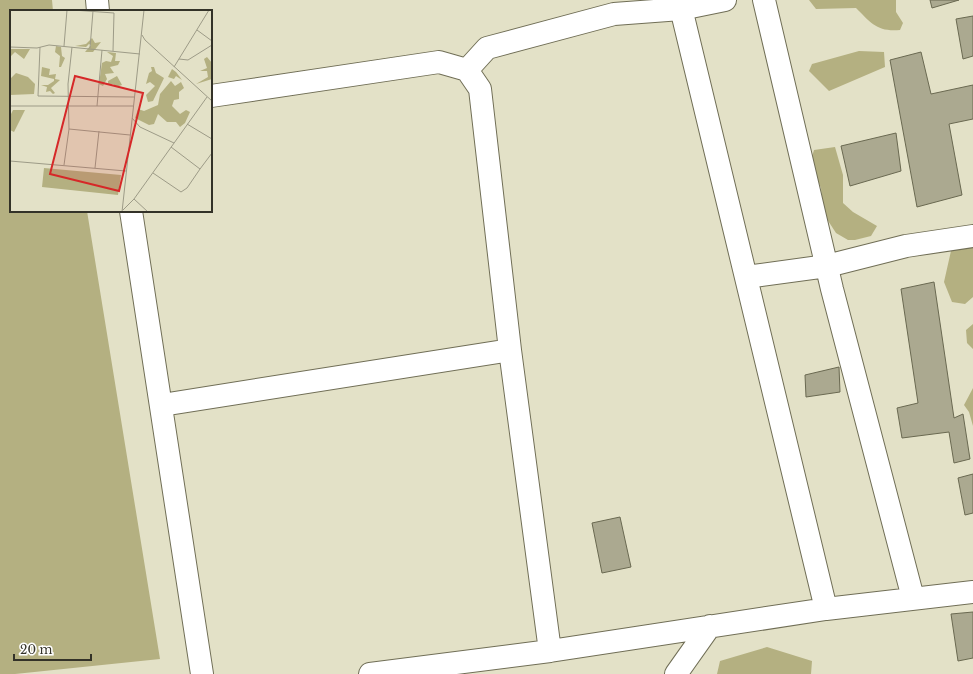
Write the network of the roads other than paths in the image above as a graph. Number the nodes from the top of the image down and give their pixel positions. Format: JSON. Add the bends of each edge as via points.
{"nodes":[{"id":1,"x":96,"y":0,"type":"edge"},
{"id":2,"x":725,"y":0,"type":"edge"},
{"id":3,"x":764,"y":0,"type":"edge"},
{"id":4,"x":680,"y":5,"type":"edge"},
{"id":5,"x":98,"y":10,"type":"edge"},
{"id":6,"x":467,"y":70,"type":"junction"},
{"id":7,"x":212,"y":96,"type":"edge"},
{"id":8,"x":131,"y":212,"type":"edge"},
{"id":9,"x":973,"y":236,"type":"edge"},
{"id":10,"x":827,"y":266,"type":"junction"},
{"id":11,"x":746,"y":277,"type":"junction"},
{"id":12,"x":510,"y":350,"type":"junction"},
{"id":13,"x":162,"y":404,"type":"junction"},
{"id":14,"x":973,"y":592,"type":"edge"},
{"id":15,"x":913,"y":598,"type":"junction"},
{"id":16,"x":826,"y":609,"type":"junction"},
{"id":17,"x":710,"y":626,"type":"junction"},
{"id":18,"x":550,"y":651,"type":"junction"},
{"id":19,"x":202,"y":674,"type":"edge"},
{"id":20,"x":370,"y":674,"type":"edge"},
{"id":21,"x":676,"y":674,"type":"edge"}],
"edges":[{"from":1,"to":5,"type":"street"},
{"from":2,"to":4,"type":"street"},
{"from":3,"to":10,"type":"street"},
{"from":4,"to":6,"type":"street","via":[[614,14],[487,48]]},
{"from":4,"to":11,"type":"street"},
{"from":6,"to":7,"type":"street","via":[[439,62]]},
{"from":6,"to":12,"type":"street","via":[[480,89]]},
{"from":8,"to":13,"type":"street"},
{"from":9,"to":10,"type":"street","via":[[906,246]]},
{"from":10,"to":11,"type":"street"},
{"from":10,"to":15,"type":"street"},
{"from":11,"to":16,"type":"street"},
{"from":12,"to":13,"type":"street"},
{"from":12,"to":18,"type":"street"},
{"from":13,"to":19,"type":"street"},
{"from":14,"to":15,"type":"street"},
{"from":15,"to":16,"type":"street"},
{"from":16,"to":17,"type":"street"},
{"from":17,"to":18,"type":"street"},
{"from":17,"to":21,"type":"street"},
{"from":18,"to":20,"type":"street"}]}
